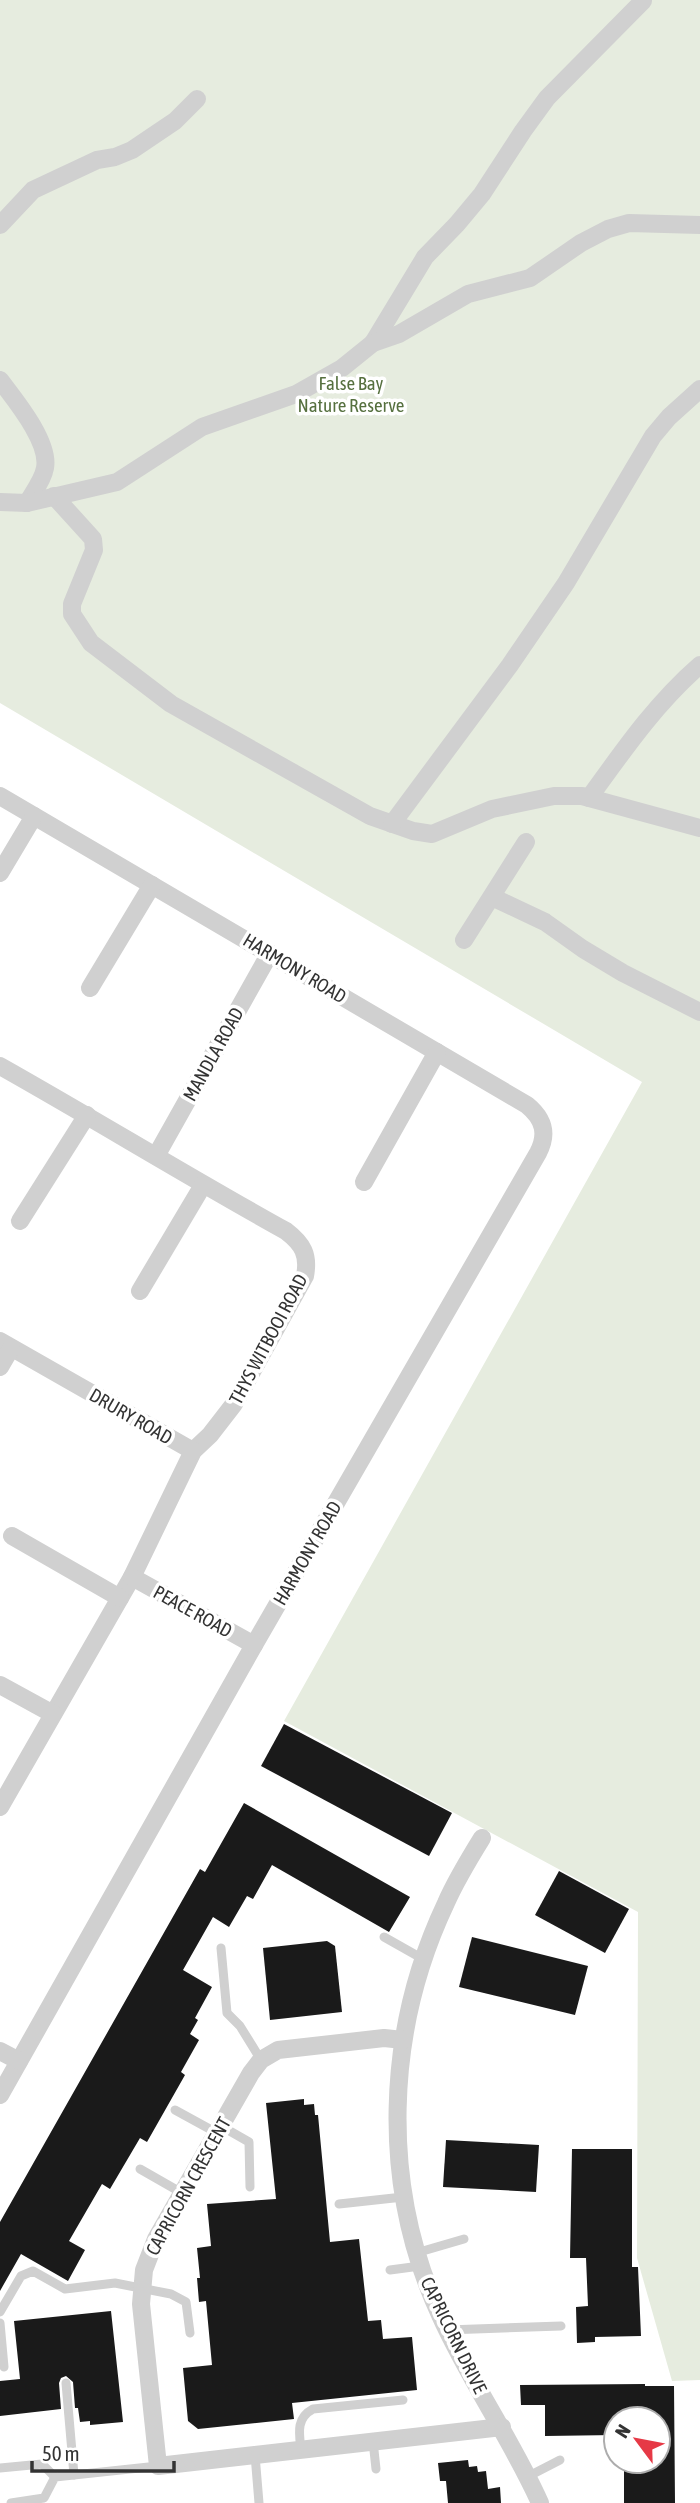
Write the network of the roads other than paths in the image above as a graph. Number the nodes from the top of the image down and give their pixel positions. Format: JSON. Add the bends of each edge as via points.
{"nodes":[{"id":1,"x":643,"y":1,"type":"edge"},
{"id":2,"x":197,"y":99,"type":"dead end"},
{"id":3,"x":0,"y":225,"type":"edge"},
{"id":4,"x":700,"y":225,"type":"edge"},
{"id":5,"x":373,"y":344,"type":"junction"},
{"id":6,"x":0,"y":380,"type":"edge"},
{"id":7,"x":700,"y":389,"type":"edge"},
{"id":8,"x":54,"y":496,"type":"junction"},
{"id":9,"x":0,"y":502,"type":"edge"},
{"id":10,"x":27,"y":503,"type":"junction"},
{"id":11,"x":700,"y":665,"type":"edge"},
{"id":12,"x":0,"y":796,"type":"edge"},
{"id":13,"x":589,"y":798,"type":"junction"},
{"id":14,"x":34,"y":816,"type":"junction"},
{"id":15,"x":393,"y":824,"type":"junction"},
{"id":16,"x":700,"y":828,"type":"edge"},
{"id":17,"x":526,"y":842,"type":"dead end"},
{"id":18,"x":0,"y":873,"type":"edge"},
{"id":19,"x":152,"y":885,"type":"junction"},
{"id":20,"x":492,"y":897,"type":"junction"},
{"id":21,"x":464,"y":940,"type":"dead end"},
{"id":22,"x":270,"y":953,"type":"junction"},
{"id":23,"x":89,"y":988,"type":"dead end"},
{"id":24,"x":700,"y":1012,"type":"edge"},
{"id":25,"x":437,"y":1052,"type":"junction"},
{"id":26,"x":0,"y":1066,"type":"edge"},
{"id":27,"x":87,"y":1115,"type":"junction"},
{"id":28,"x":156,"y":1156,"type":"junction"},
{"id":29,"x":364,"y":1182,"type":"dead end"},
{"id":30,"x":203,"y":1185,"type":"junction"},
{"id":31,"x":20,"y":1221,"type":"dead end"},
{"id":32,"x":140,"y":1291,"type":"dead end"},
{"id":33,"x":6,"y":1345,"type":"edge"},
{"id":34,"x":0,"y":1367,"type":"edge"},
{"id":35,"x":193,"y":1451,"type":"junction"},
{"id":36,"x":12,"y":1536,"type":"dead end"},
{"id":37,"x":132,"y":1577,"type":"junction"},
{"id":38,"x":120,"y":1598,"type":"junction"},
{"id":39,"x":254,"y":1645,"type":"junction"},
{"id":40,"x":0,"y":1685,"type":"edge"},
{"id":41,"x":53,"y":1714,"type":"junction"},
{"id":42,"x":0,"y":1807,"type":"edge"},
{"id":43,"x":482,"y":1838,"type":"dead end"},
{"id":44,"x":384,"y":1937,"type":"dead end"},
{"id":45,"x":221,"y":1948,"type":"dead end"},
{"id":46,"x":423,"y":1959,"type":"junction"},
{"id":47,"x":403,"y":2040,"type":"junction"},
{"id":48,"x":0,"y":2051,"type":"edge"},
{"id":49,"x":261,"y":2060,"type":"junction"},
{"id":50,"x":19,"y":2061,"type":"junction"},
{"id":51,"x":0,"y":2095,"type":"edge"},
{"id":52,"x":175,"y":2110,"type":"dead end"},
{"id":53,"x":219,"y":2129,"type":"junction"},
{"id":54,"x":140,"y":2169,"type":"dead end"},
{"id":55,"x":250,"y":2187,"type":"dead end"},
{"id":56,"x":182,"y":2193,"type":"junction"},
{"id":57,"x":403,"y":2197,"type":"junction"},
{"id":58,"x":339,"y":2204,"type":"dead end"},
{"id":59,"x":464,"y":2239,"type":"dead end"},
{"id":60,"x":418,"y":2260,"type":"junction"},
{"id":61,"x":390,"y":2270,"type":"dead end"},
{"id":62,"x":141,"y":2286,"type":"junction"},
{"id":63,"x":0,"y":2312,"type":"edge"},
{"id":64,"x":0,"y":2323,"type":"edge"},
{"id":65,"x":561,"y":2326,"type":"dead end"},
{"id":66,"x":447,"y":2330,"type":"junction"},
{"id":67,"x":190,"y":2333,"type":"dead end"},
{"id":68,"x":4,"y":2367,"type":"dead end"},
{"id":69,"x":65,"y":2383,"type":"dead end"},
{"id":70,"x":402,"y":2400,"type":"dead end"},
{"id":71,"x":502,"y":2427,"type":"junction"},
{"id":72,"x":373,"y":2441,"type":"junction"},
{"id":73,"x":301,"y":2449,"type":"junction"},
{"id":74,"x":254,"y":2455,"type":"junction"},
{"id":75,"x":560,"y":2460,"type":"dead end"},
{"id":76,"x":158,"y":2466,"type":"junction"},
{"id":77,"x":0,"y":2468,"type":"edge"},
{"id":78,"x":376,"y":2469,"type":"dead end"},
{"id":79,"x":74,"y":2475,"type":"junction"},
{"id":80,"x":55,"y":2477,"type":"junction"},
{"id":81,"x":527,"y":2477,"type":"junction"},
{"id":82,"x":11,"y":2503,"type":"edge"},
{"id":83,"x":259,"y":2503,"type":"edge"},
{"id":84,"x":540,"y":2503,"type":"edge"}],
"edges":[{"from":1,"to":5,"type":"street","via":[[547,98],[482,194],[425,257]]},
{"from":2,"to":3,"type":"street","via":[[175,121],[132,150],[97,160],[33,190]]},
{"from":4,"to":5,"type":"street","via":[[629,223],[608,229],[530,278],[468,294]]},
{"from":5,"to":8,"type":"street","via":[[296,394],[202,427],[117,482]]},
{"from":6,"to":10,"type":"street","via":[[24,413],[45,456],[45,470]]},
{"from":7,"to":15,"type":"street","via":[[653,436],[566,583]]},
{"from":8,"to":10,"type":"street"},
{"from":8,"to":15,"type":"street","via":[[93,539],[94,550],[72,604],[72,614],[91,643],[171,704],[370,816]]},
{"from":9,"to":10,"type":"street"},
{"from":11,"to":13,"type":"street","via":[[630,741]]},
{"from":12,"to":14,"type":"street","name":"HARMONY ROAD"},
{"from":13,"to":15,"type":"street","via":[[554,796],[492,809],[432,834]]},
{"from":13,"to":16,"type":"street"},
{"from":14,"to":18,"type":"street"},
{"from":14,"to":19,"type":"street","name":"HARMONY ROAD"},
{"from":17,"to":20,"type":"street"},
{"from":19,"to":22,"type":"street","name":"HARMONY ROAD"},
{"from":19,"to":23,"type":"street"},
{"from":20,"to":21,"type":"street"},
{"from":20,"to":24,"type":"street","via":[[545,922],[623,974]]},
{"from":22,"to":25,"type":"street","name":"HARMONY ROAD"},
{"from":22,"to":28,"type":"street","name":"MANDLA ROAD"},
{"from":25,"to":29,"type":"street"},
{"from":25,"to":39,"type":"street","name":"HARMONY ROAD","via":[[538,1114],[543,1124],[542,1145]]},
{"from":26,"to":27,"type":"street","name":"THYS WITBOOI ROAD"},
{"from":27,"to":28,"type":"street","name":"THYS WITBOOI ROAD"},
{"from":27,"to":31,"type":"street"},
{"from":28,"to":30,"type":"street","name":"THYS WITBOOI ROAD"},
{"from":30,"to":32,"type":"street"},
{"from":30,"to":35,"type":"street","name":"THYS WITBOOI ROAD","via":[[286,1231],[305,1250],[307,1263],[305,1276],[234,1404]]},
{"from":33,"to":34,"type":"street"},
{"from":33,"to":35,"type":"street","name":"DRURY ROAD"},
{"from":35,"to":37,"type":"street","name":"DRURY ROAD"},
{"from":36,"to":38,"type":"street"},
{"from":37,"to":38,"type":"street","name":"DRURY ROAD"},
{"from":37,"to":39,"type":"street","name":"PEACE ROAD"},
{"from":38,"to":41,"type":"street","name":"DRURY ROAD"},
{"from":39,"to":50,"type":"street","name":"HARMONY ROAD"},
{"from":40,"to":41,"type":"street"},
{"from":41,"to":42,"type":"street","name":"DRURY ROAD"},
{"from":43,"to":46,"type":"street","name":"CAPRICORN DRIVE","via":[[446,1902]]},
{"from":44,"to":46,"type":"lane"},
{"from":45,"to":49,"type":"lane","via":[[227,2013]]},
{"from":46,"to":47,"type":"street","name":"CAPRICORN DRIVE"},
{"from":47,"to":49,"type":"street","via":[[384,2038],[278,2050]]},
{"from":47,"to":57,"type":"street","name":"CAPRICORN DRIVE","via":[[397,2142]]},
{"from":48,"to":50,"type":"street"},
{"from":49,"to":53,"type":"street","name":"CAPRICORN CRESCENT"},
{"from":50,"to":51,"type":"street","name":"HARMONY ROAD"},
{"from":52,"to":53,"type":"lane"},
{"from":53,"to":55,"type":"lane","via":[[249,2142]]},
{"from":53,"to":56,"type":"street","name":"CAPRICORN CRESCENT"},
{"from":54,"to":56,"type":"lane"},
{"from":56,"to":62,"type":"street","name":"CAPRICORN CRESCENT","via":[[149,2255]]},
{"from":57,"to":58,"type":"lane"},
{"from":57,"to":60,"type":"street","name":"CAPRICORN DRIVE"},
{"from":59,"to":60,"type":"lane"},
{"from":60,"to":61,"type":"lane"},
{"from":60,"to":66,"type":"street","name":"CAPRICORN DRIVE"},
{"from":62,"to":63,"type":"lane","via":[[115,2283],[65,2289],[28,2271]]},
{"from":62,"to":67,"type":"lane","via":[[186,2302]]},
{"from":62,"to":76,"type":"street","name":"CAPRICORN CRESCENT"},
{"from":64,"to":68,"type":"lane"},
{"from":65,"to":66,"type":"lane"},
{"from":66,"to":71,"type":"street","name":"CAPRICORN DRIVE"},
{"from":69,"to":79,"type":"lane"},
{"from":70,"to":73,"type":"lane","via":[[313,2409],[300,2421]]},
{"from":71,"to":72,"type":"street"},
{"from":71,"to":81,"type":"street","name":"CAPRICORN DRIVE"},
{"from":72,"to":73,"type":"street"},
{"from":72,"to":78,"type":"lane"},
{"from":73,"to":74,"type":"street"},
{"from":74,"to":76,"type":"street"},
{"from":74,"to":83,"type":"lane"},
{"from":75,"to":81,"type":"lane"},
{"from":76,"to":79,"type":"lane"},
{"from":77,"to":80,"type":"lane","via":[[41,2464]]},
{"from":79,"to":80,"type":"lane"},
{"from":80,"to":82,"type":"lane","via":[[44,2498]]},
{"from":81,"to":84,"type":"street","name":"CAPRICORN DRIVE"}]}
